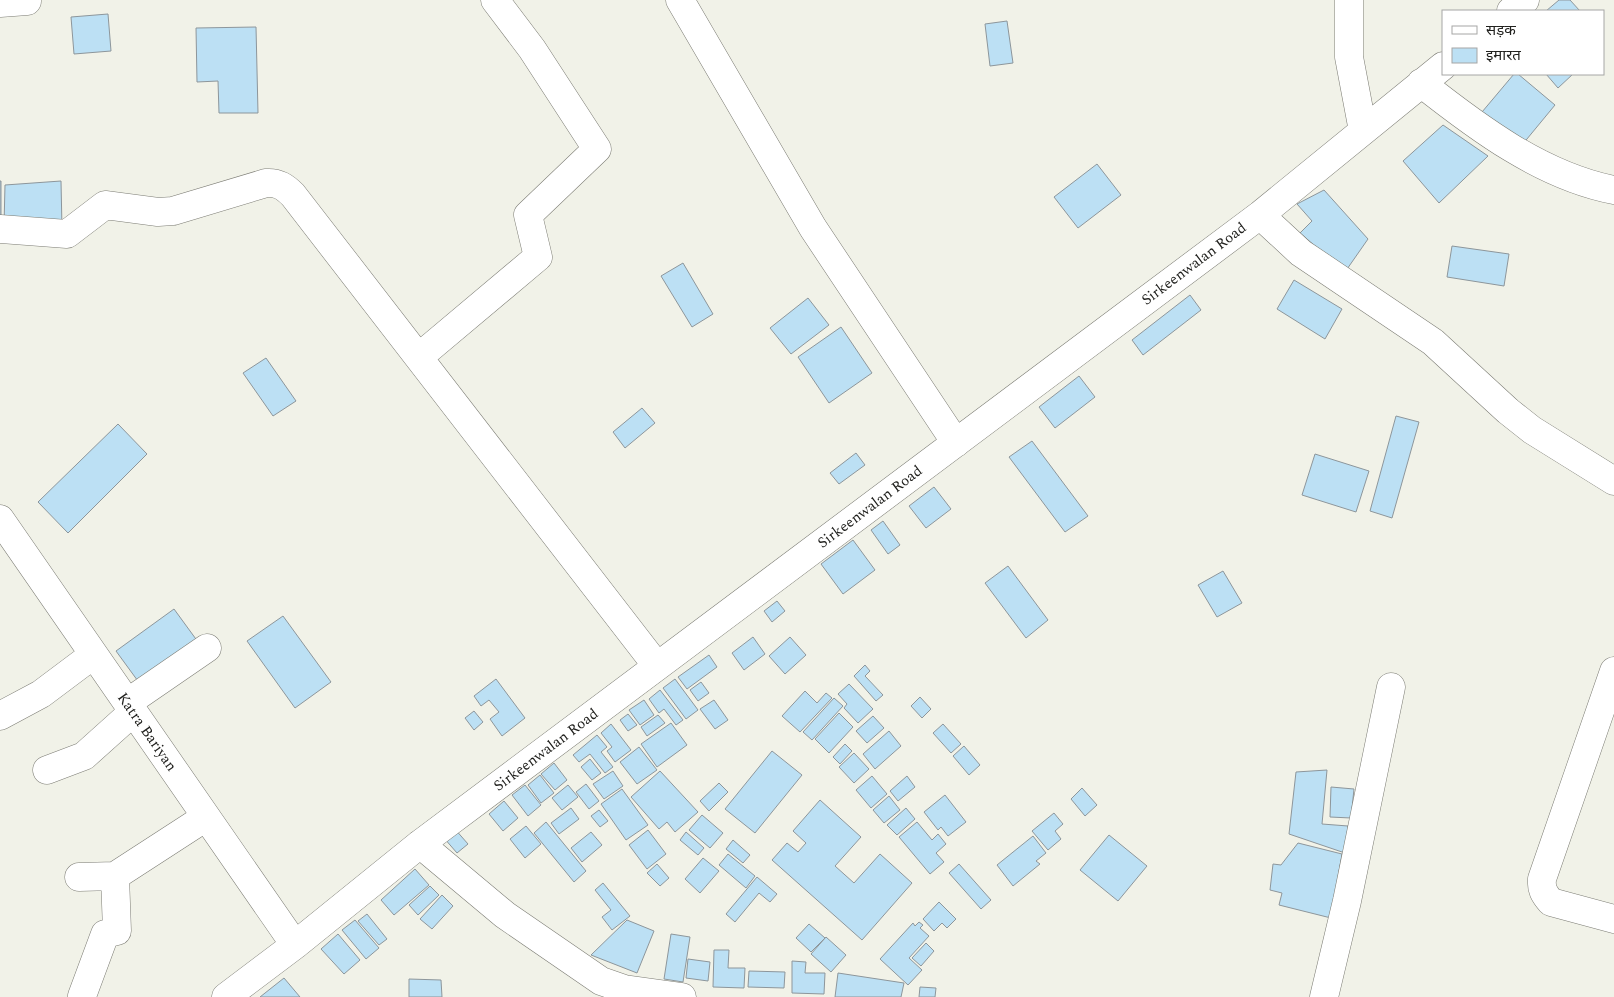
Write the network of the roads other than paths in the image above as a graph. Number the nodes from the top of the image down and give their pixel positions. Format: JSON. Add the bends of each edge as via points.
{"nodes":[{"id":1,"x":495,"y":0,"type":"edge"},
{"id":2,"x":680,"y":0,"type":"edge"},
{"id":3,"x":1348,"y":0,"type":"edge"},
{"id":4,"x":1526,"y":0,"type":"edge"},
{"id":5,"x":28,"y":1,"type":"edge"},
{"id":6,"x":0,"y":3,"type":"edge"},
{"id":7,"x":1512,"y":10,"type":"edge"},
{"id":8,"x":1442,"y":67,"type":"edge"},
{"id":9,"x":1421,"y":83,"type":"junction"},
{"id":10,"x":1363,"y":131,"type":"junction"},
{"id":11,"x":1614,"y":190,"type":"edge"},
{"id":12,"x":1260,"y":215,"type":"junction"},
{"id":13,"x":0,"y":229,"type":"edge"},
{"id":14,"x":419,"y":357,"type":"junction"},
{"id":15,"x":956,"y":443,"type":"junction"},
{"id":16,"x":1614,"y":481,"type":"edge"},
{"id":17,"x":0,"y":519,"type":"edge"},
{"id":18,"x":207,"y":648,"type":"dead end"},
{"id":19,"x":93,"y":655,"type":"junction"},
{"id":20,"x":657,"y":666,"type":"junction"},
{"id":21,"x":1614,"y":671,"type":"edge"},
{"id":22,"x":1391,"y":686,"type":"dead end"},
{"id":23,"x":130,"y":708,"type":"junction"},
{"id":24,"x":0,"y":716,"type":"edge"},
{"id":25,"x":47,"y":770,"type":"dead end"},
{"id":26,"x":206,"y":817,"type":"junction"},
{"id":27,"x":420,"y":844,"type":"junction"},
{"id":28,"x":116,"y":876,"type":"junction"},
{"id":29,"x":79,"y":877,"type":"dead end"},
{"id":30,"x":1614,"y":919,"type":"edge"},
{"id":31,"x":295,"y":945,"type":"junction"},
{"id":32,"x":599,"y":989,"type":"edge"},
{"id":33,"x":82,"y":996,"type":"edge"},
{"id":34,"x":226,"y":997,"type":"edge"},
{"id":35,"x":682,"y":997,"type":"edge"},
{"id":36,"x":1324,"y":997,"type":"edge"}],
"edges":[{"from":1,"to":14,"type":"street","via":[[532,49],[596,149],[528,215],[538,257]]},
{"from":2,"to":15,"type":"street","via":[[812,228]]},
{"from":3,"to":10,"type":"street","via":[[1349,57]]},
{"from":4,"to":7,"type":"street"},
{"from":5,"to":6,"type":"street"},
{"from":8,"to":9,"type":"street","name":"Sirkeenwalan Road"},
{"from":9,"to":10,"type":"street","name":"Sirkeenwalan Road"},
{"from":9,"to":11,"type":"street","via":[[1466,118],[1528,156],[1573,179]]},
{"from":10,"to":12,"type":"street","name":"Sirkeenwalan Road"},
{"from":12,"to":15,"type":"street","name":"Sirkeenwalan Road"},
{"from":12,"to":16,"type":"street","via":[[1301,253],[1433,342],[1508,412]]},
{"from":13,"to":14,"type":"street","via":[[67,234],[105,205],[173,211],[274,182],[293,194]]},
{"from":14,"to":20,"type":"street"},
{"from":15,"to":20,"type":"street","name":"Sirkeenwalan Road"},
{"from":17,"to":19,"type":"street","name":"Katra Bariyan"},
{"from":18,"to":23,"type":"street"},
{"from":19,"to":23,"type":"street","name":"Katra Bariyan"},
{"from":19,"to":24,"type":"street","via":[[41,694]]},
{"from":20,"to":27,"type":"street","name":"Sirkeenwalan Road"},
{"from":21,"to":30,"type":"street","via":[[1542,879],[1542,887],[1551,902]]},
{"from":22,"to":36,"type":"street"},
{"from":23,"to":25,"type":"street","via":[[84,756]]},
{"from":23,"to":26,"type":"street","name":"Katra Bariyan"},
{"from":26,"to":28,"type":"street"},
{"from":26,"to":31,"type":"street","name":"Katra Bariyan"},
{"from":27,"to":31,"type":"street","name":"Sirkeenwalan Road"},
{"from":27,"to":32,"type":"street"},
{"from":28,"to":29,"type":"street"},
{"from":28,"to":33,"type":"street","via":[[117,931],[105,934]]},
{"from":31,"to":34,"type":"street","name":"Sirkeenwalan Road"},
{"from":32,"to":35,"type":"street"}]}
